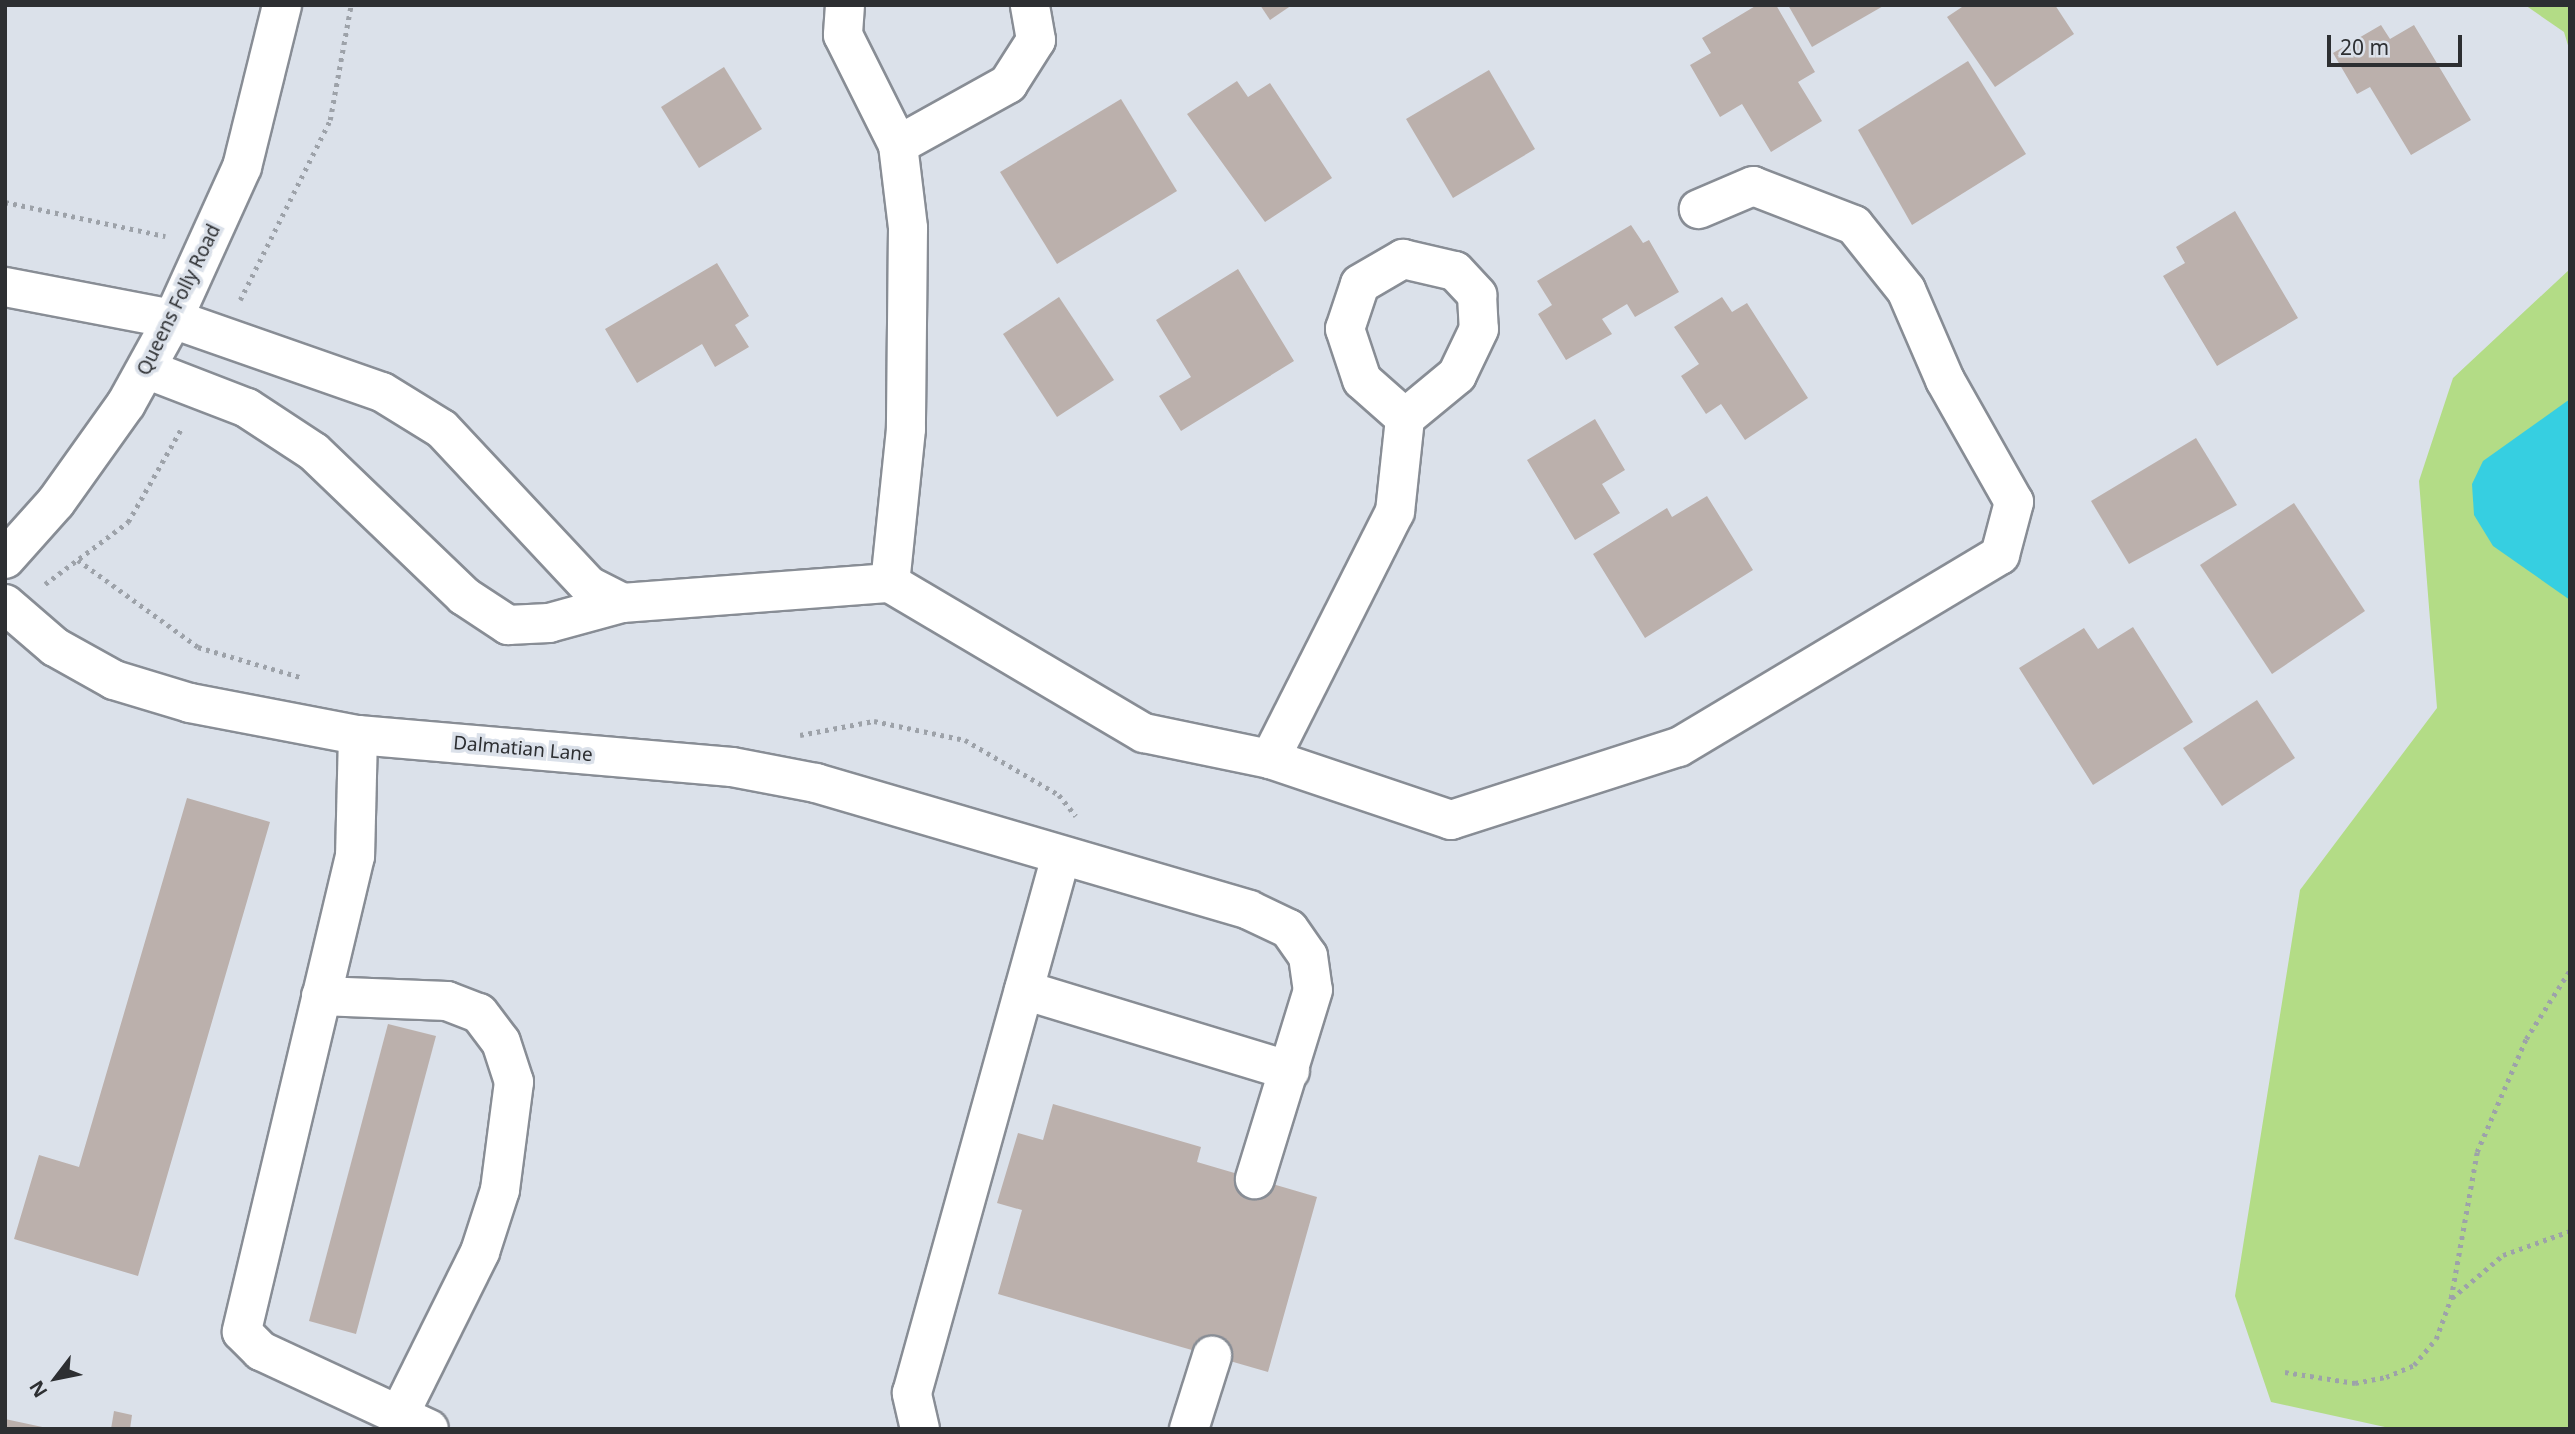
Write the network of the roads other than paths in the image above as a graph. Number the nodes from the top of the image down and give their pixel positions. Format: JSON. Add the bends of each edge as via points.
{"nodes":[{"id":1,"x":282,"y":5,"type":"edge"},
{"id":2,"x":845,"y":5,"type":"edge"},
{"id":3,"x":1030,"y":5,"type":"edge"},
{"id":4,"x":898,"y":145,"type":"junction"},
{"id":5,"x":1699,"y":209,"type":"dead end"},
{"id":6,"x":5,"y":287,"type":"edge"},
{"id":7,"x":173,"y":319,"type":"junction"},
{"id":8,"x":146,"y":369,"type":"junction"},
{"id":9,"x":1405,"y":418,"type":"dead end"},
{"id":10,"x":5,"y":559,"type":"edge"},
{"id":11,"x":890,"y":583,"type":"junction"},
{"id":12,"x":622,"y":603,"type":"junction"},
{"id":13,"x":5,"y":604,"type":"edge"},
{"id":14,"x":358,"y":735,"type":"junction"},
{"id":15,"x":1270,"y":760,"type":"junction"},
{"id":16,"x":1061,"y":856,"type":"junction"},
{"id":17,"x":1024,"y":990,"type":"junction"},
{"id":18,"x":321,"y":996,"type":"junction"},
{"id":19,"x":1290,"y":1071,"type":"junction"},
{"id":20,"x":1255,"y":1179,"type":"dead end"},
{"id":21,"x":1212,"y":1356,"type":"dead end"},
{"id":22,"x":414,"y":1421,"type":"edge"},
{"id":23,"x":920,"y":1429,"type":"edge"},
{"id":24,"x":1189,"y":1429,"type":"edge"}],
"edges":[{"from":1,"to":7,"type":"street","name":"Queens Folly Road","via":[[242,167]]},
{"from":2,"to":4,"type":"street","via":[[843,35]]},
{"from":3,"to":4,"type":"street","via":[[1036,40],[1008,84]]},
{"from":4,"to":11,"type":"street","via":[[911,309]]},
{"from":5,"to":15,"type":"street","via":[[1753,186],[1854,225],[1906,290],[1945,380],[2014,502],[2000,555],[1679,747],[1451,820]]},
{"from":6,"to":7,"type":"street"},
{"from":7,"to":8,"type":"street","name":"Queens Folly Road"},
{"from":7,"to":12,"type":"street","via":[[382,392],[442,429],[589,586]]},
{"from":8,"to":10,"type":"street","name":"Queens Folly Road","via":[[56,502]]},
{"from":8,"to":12,"type":"street","via":[[247,408],[314,452],[464,596],[508,625],[549,623]]},
{"from":9,"to":15,"type":"street","via":[[1395,512]]},
{"from":11,"to":12,"type":"street"},
{"from":11,"to":15,"type":"street","via":[[1144,733]]},
{"from":13,"to":14,"type":"street","name":"Dalmatian Lane","via":[[55,647],[114,680],[190,704]]},
{"from":14,"to":16,"type":"street","name":"Dalmatian Lane","via":[[732,767],[816,783]]},
{"from":14,"to":18,"type":"street","via":[[355,856]]},
{"from":16,"to":17,"type":"street"},
{"from":16,"to":19,"type":"street","name":"Dalmatian Lane","via":[[1249,910],[1289,929],[1308,957],[1313,990]]},
{"from":17,"to":19,"type":"street"},
{"from":17,"to":23,"type":"street","via":[[912,1393]]},
{"from":18,"to":22,"type":"street","via":[[242,1332],[261,1351]]},
{"from":18,"to":22,"type":"street","via":[[447,1001],[479,1013],[501,1042],[514,1082],[500,1190]]},
{"from":19,"to":20,"type":"street","name":"Dalmatian Lane"},
{"from":21,"to":24,"type":"street"}]}
